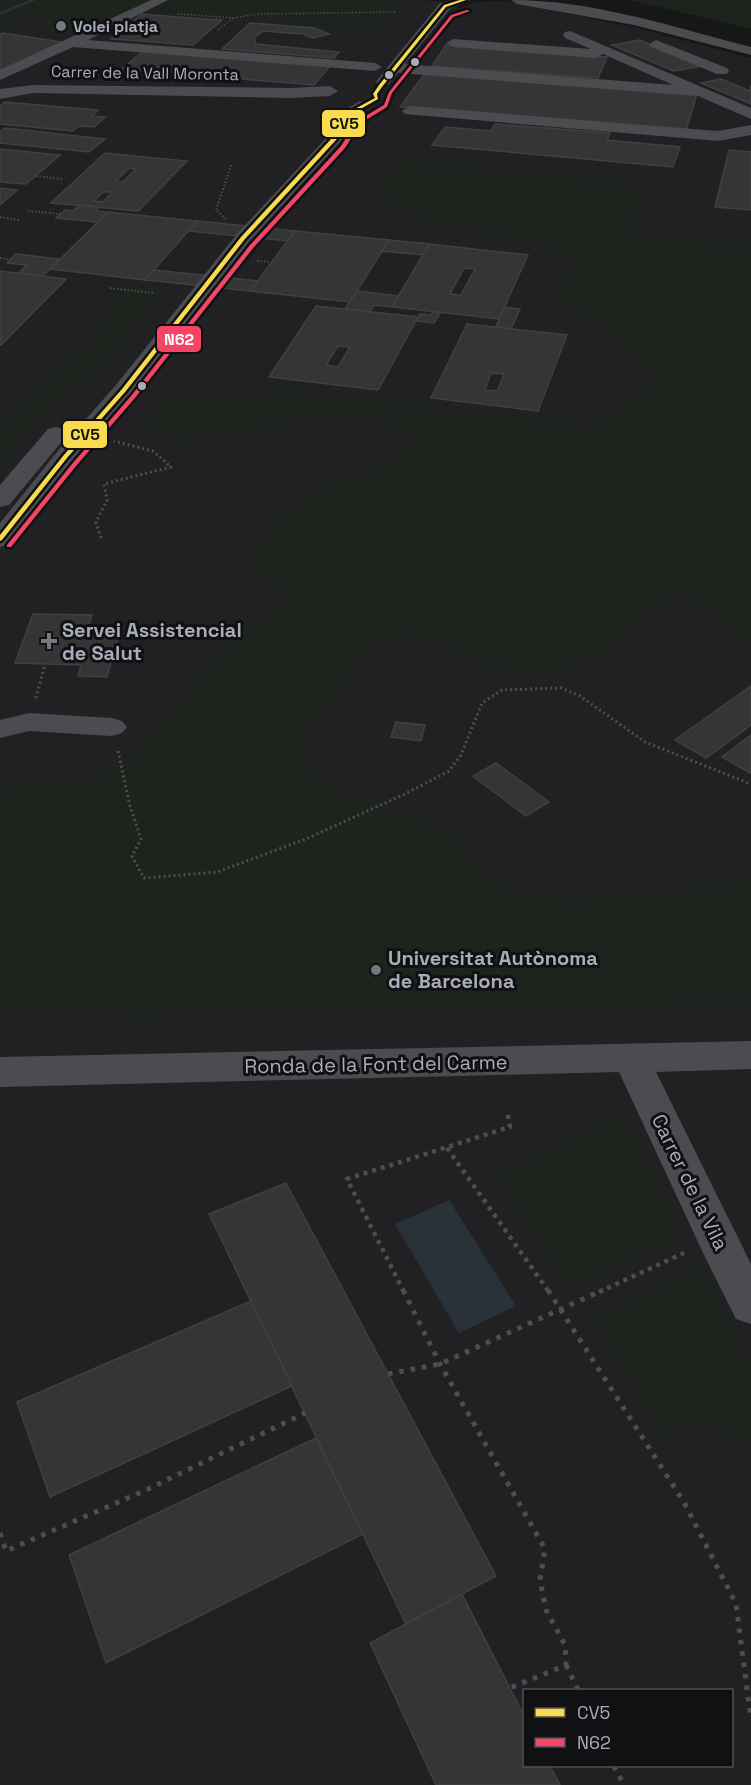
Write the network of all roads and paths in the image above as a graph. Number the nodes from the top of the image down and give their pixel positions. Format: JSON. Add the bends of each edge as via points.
{"nodes":[{"id":1,"x":162,"y":0,"type":"edge"},
{"id":2,"x":464,"y":0,"type":"edge"},
{"id":3,"x":517,"y":0,"type":"edge"},
{"id":4,"x":542,"y":0,"type":"edge"},
{"id":5,"x":566,"y":7,"type":"junction"},
{"id":6,"x":397,"y":12,"type":"dead end"},
{"id":7,"x":173,"y":13,"type":"dead end"},
{"id":8,"x":233,"y":18,"type":"junction"},
{"id":9,"x":600,"y":30,"type":"dead end"},
{"id":10,"x":647,"y":40,"type":"dead end"},
{"id":11,"x":74,"y":43,"type":"junction"},
{"id":12,"x":453,"y":43,"type":"dead end"},
{"id":13,"x":751,"y":51,"type":"edge"},
{"id":14,"x":193,"y":52,"type":"junction"},
{"id":15,"x":616,"y":55,"type":"junction"},
{"id":16,"x":383,"y":65,"type":"junction"},
{"id":17,"x":722,"y":71,"type":"dead end"},
{"id":18,"x":0,"y":76,"type":"edge"},
{"id":19,"x":701,"y":92,"type":"junction"},
{"id":20,"x":0,"y":94,"type":"edge"},
{"id":21,"x":347,"y":95,"type":"junction"},
{"id":22,"x":410,"y":111,"type":"dead end"},
{"id":23,"x":751,"y":114,"type":"edge"},
{"id":24,"x":751,"y":130,"type":"edge"},
{"id":25,"x":676,"y":144,"type":"dead end"},
{"id":26,"x":751,"y":145,"type":"edge"},
{"id":27,"x":232,"y":163,"type":"dead end"},
{"id":28,"x":36,"y":176,"type":"dead end"},
{"id":29,"x":63,"y":179,"type":"dead end"},
{"id":30,"x":28,"y":211,"type":"dead end"},
{"id":31,"x":61,"y":214,"type":"dead end"},
{"id":32,"x":0,"y":217,"type":"edge"},
{"id":33,"x":226,"y":219,"type":"dead end"},
{"id":34,"x":19,"y":220,"type":"dead end"},
{"id":35,"x":0,"y":258,"type":"edge"},
{"id":36,"x":11,"y":260,"type":"dead end"},
{"id":37,"x":255,"y":261,"type":"dead end"},
{"id":38,"x":272,"y":262,"type":"dead end"},
{"id":39,"x":110,"y":288,"type":"dead end"},
{"id":40,"x":153,"y":293,"type":"dead end"},
{"id":41,"x":174,"y":295,"type":"dead end"},
{"id":42,"x":71,"y":418,"type":"dead end"},
{"id":43,"x":112,"y":440,"type":"dead end"},
{"id":44,"x":0,"y":500,"type":"edge"},
{"id":45,"x":0,"y":538,"type":"edge"},
{"id":46,"x":101,"y":538,"type":"dead end"},
{"id":47,"x":112,"y":727,"type":"joint"},
{"id":48,"x":0,"y":729,"type":"edge"},
{"id":49,"x":751,"y":784,"type":"edge"},
{"id":50,"x":751,"y":1055,"type":"edge"},
{"id":51,"x":631,"y":1059,"type":"junction"},
{"id":52,"x":0,"y":1072,"type":"edge"},
{"id":53,"x":507,"y":1110,"type":"dead end"},
{"id":54,"x":447,"y":1148,"type":"junction"},
{"id":55,"x":690,"y":1250,"type":"dead end"},
{"id":56,"x":751,"y":1305,"type":"edge"},
{"id":57,"x":561,"y":1310,"type":"junction"},
{"id":58,"x":440,"y":1364,"type":"junction"},
{"id":59,"x":388,"y":1374,"type":"dead end"},
{"id":60,"x":305,"y":1413,"type":"dead end"},
{"id":61,"x":0,"y":1533,"type":"edge"},
{"id":62,"x":566,"y":1665,"type":"junction"},
{"id":63,"x":510,"y":1688,"type":"dead end"},
{"id":64,"x":578,"y":1689,"type":"edge"},
{"id":65,"x":751,"y":1720,"type":"edge"},
{"id":66,"x":615,"y":1767,"type":"edge"},
{"id":67,"x":624,"y":1785,"type":"edge"}],
"edges":[{"from":1,"to":11,"type":"street"},
{"from":2,"to":16,"type":"street","via":[[446,6]]},
{"from":3,"to":5,"type":"street"},
{"from":4,"to":5,"type":"street"},
{"from":5,"to":13,"type":"street"},
{"from":6,"to":8,"type":"path","via":[[258,14]]},
{"from":7,"to":8,"type":"path"},
{"from":8,"to":14,"type":"path"},
{"from":9,"to":15,"type":"street","via":[[570,35]]},
{"from":10,"to":17,"type":"street"},
{"from":11,"to":14,"type":"street"},
{"from":11,"to":18,"type":"street"},
{"from":12,"to":15,"type":"street"},
{"from":14,"to":16,"type":"street"},
{"from":15,"to":19,"type":"street"},
{"from":16,"to":19,"type":"street"},
{"from":16,"to":21,"type":"street"},
{"from":19,"to":23,"type":"street"},
{"from":20,"to":21,"type":"street","name":"Carrer de la Vall Moronta","via":[[33,89]]},
{"from":21,"to":41,"type":"street","via":[[312,146],[225,234]]},
{"from":21,"to":45,"type":"street","via":[[350,113],[334,139],[243,238],[124,390]]},
{"from":22,"to":24,"type":"street","via":[[718,136]]},
{"from":25,"to":26,"type":"street"},
{"from":27,"to":33,"type":"path","via":[[216,210]]},
{"from":28,"to":29,"type":"path"},
{"from":30,"to":31,"type":"path"},
{"from":32,"to":34,"type":"path"},
{"from":35,"to":36,"type":"path"},
{"from":37,"to":38,"type":"path"},
{"from":39,"to":40,"type":"path"},
{"from":42,"to":44,"type":"street"},
{"from":43,"to":46,"type":"path","via":[[138,445],[166,458],[171,467],[104,484],[107,500],[96,522]]},
{"from":47,"to":48,"type":"street","via":[[29,722]]},
{"from":47,"to":49,"type":"path","via":[[141,839],[132,856],[144,878],[217,872],[306,839],[449,771],[461,754],[482,703],[502,690],[561,688],[580,696],[645,742]]},
{"from":50,"to":51,"type":"street","name":"Ronda de la Font del Carme"},
{"from":51,"to":52,"type":"street","name":"Ronda de la Font del Carme"},
{"from":51,"to":56,"type":"street","name":"Carrer de la Vila"},
{"from":53,"to":54,"type":"path","via":[[510,1127]]},
{"from":54,"to":57,"type":"path"},
{"from":54,"to":58,"type":"path","via":[[347,1179]]},
{"from":55,"to":57,"type":"path"},
{"from":57,"to":58,"type":"path"},
{"from":57,"to":65,"type":"path","via":[[685,1504],[736,1604]]},
{"from":58,"to":59,"type":"path"},
{"from":58,"to":62,"type":"path","via":[[545,1549],[540,1580],[546,1610],[565,1645]]},
{"from":60,"to":61,"type":"path","via":[[146,1490],[6,1551]]},
{"from":62,"to":63,"type":"path"},
{"from":62,"to":64,"type":"path"},
{"from":66,"to":67,"type":"path"}]}
